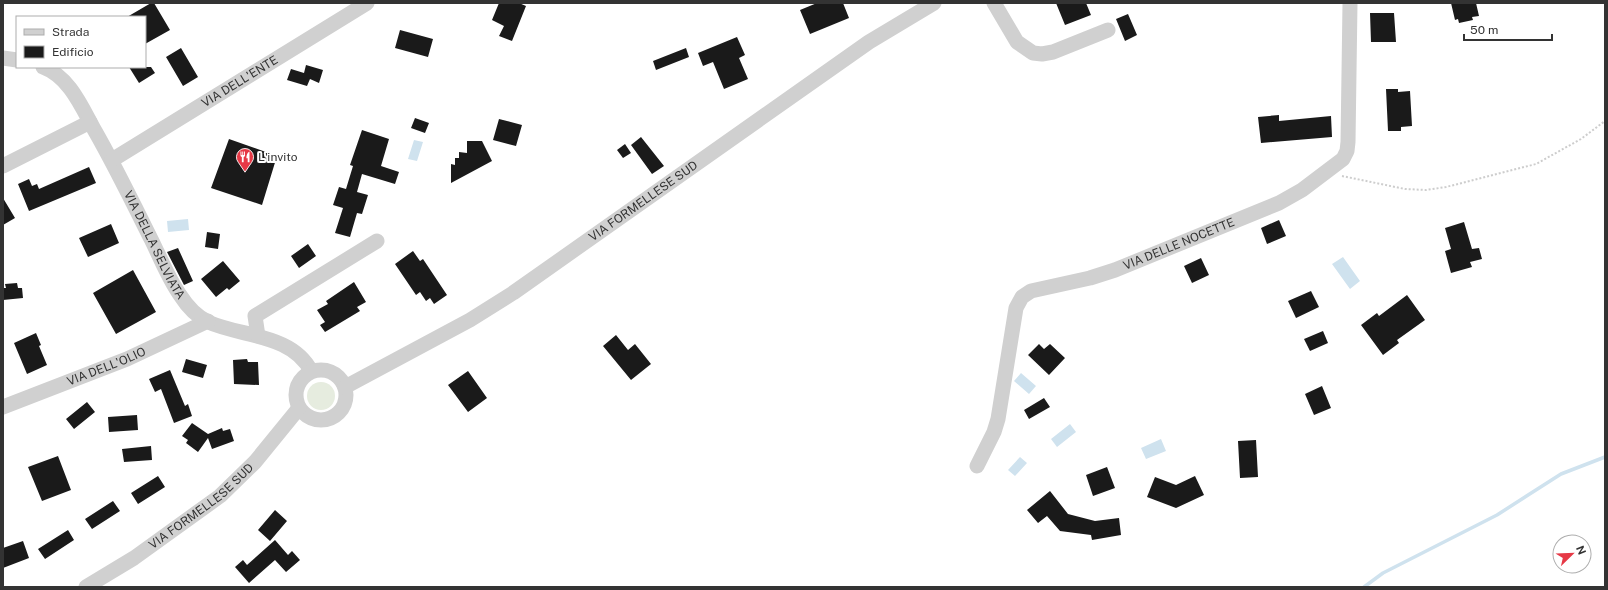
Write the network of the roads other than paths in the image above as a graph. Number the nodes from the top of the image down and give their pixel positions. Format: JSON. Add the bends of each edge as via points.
{"nodes":[{"id":1,"x":368,"y":3,"type":"edge"},
{"id":2,"x":934,"y":3,"type":"edge"},
{"id":3,"x":994,"y":3,"type":"edge"},
{"id":4,"x":1350,"y":3,"type":"edge"},
{"id":5,"x":1108,"y":30,"type":"dead end"},
{"id":6,"x":3,"y":58,"type":"edge"},
{"id":7,"x":16,"y":60,"type":"edge"},
{"id":8,"x":45,"y":68,"type":"edge"},
{"id":9,"x":90,"y":122,"type":"junction"},
{"id":10,"x":112,"y":160,"type":"junction"},
{"id":11,"x":3,"y":166,"type":"edge"},
{"id":12,"x":377,"y":241,"type":"dead end"},
{"id":13,"x":255,"y":316,"type":"junction"},
{"id":14,"x":208,"y":322,"type":"junction"},
{"id":15,"x":229,"y":328,"type":"junction"},
{"id":16,"x":258,"y":336,"type":"junction"},
{"id":17,"x":311,"y":372,"type":"junction"},
{"id":18,"x":345,"y":386,"type":"junction"},
{"id":19,"x":3,"y":407,"type":"edge"},
{"id":20,"x":299,"y":408,"type":"junction"},
{"id":21,"x":977,"y":466,"type":"dead end"},
{"id":22,"x":86,"y":587,"type":"edge"}],
"edges":[{"from":1,"to":10,"type":"street","name":"VIA DELL'ENTE"},
{"from":2,"to":18,"type":"street","name":"VIA FORMELLESE SUD","via":[[866,45],[513,293],[466,322]]},
{"from":3,"to":5,"type":"street","via":[[1017,42],[1033,53],[1042,54],[1062,49]]},
{"from":4,"to":21,"type":"street","name":"VIA DELLE NOCETTE","via":[[1348,148],[1343,159],[1302,190],[1279,203],[1137,262],[1025,294],[1016,308],[998,419]]},
{"from":6,"to":7,"type":"street"},
{"from":8,"to":9,"type":"street","name":"VIA DELLA SELVIATA","via":[[67,85]]},
{"from":9,"to":10,"type":"street","name":"VIA DELLA SELVIATA"},
{"from":9,"to":11,"type":"street"},
{"from":10,"to":14,"type":"street","name":"VIA DELLA SELVIATA","via":[[174,286],[191,309]]},
{"from":12,"to":13,"type":"street"},
{"from":13,"to":15,"type":"street"},
{"from":13,"to":16,"type":"street"},
{"from":14,"to":15,"type":"street","name":"VIA DELLA SELVIATA"},
{"from":14,"to":19,"type":"street","name":"VIA DELL'OLIO","via":[[127,359]]},
{"from":15,"to":16,"type":"street","name":"VIA DELLA SELVIATA"},
{"from":16,"to":17,"type":"street","name":"VIA DELLA SELVIATA","via":[[293,351],[303,359]]},
{"from":17,"to":18,"type":"street","via":[[331,372],[341,379]]},
{"from":17,"to":20,"type":"street","via":[[304,376],[296,391]]},
{"from":18,"to":20,"type":"street","via":[[346,403],[332,418],[320,421],[312,419]]},
{"from":20,"to":22,"type":"street","name":"VIA FORMELLESE SUD","via":[[261,456],[226,491],[134,558]]}]}
